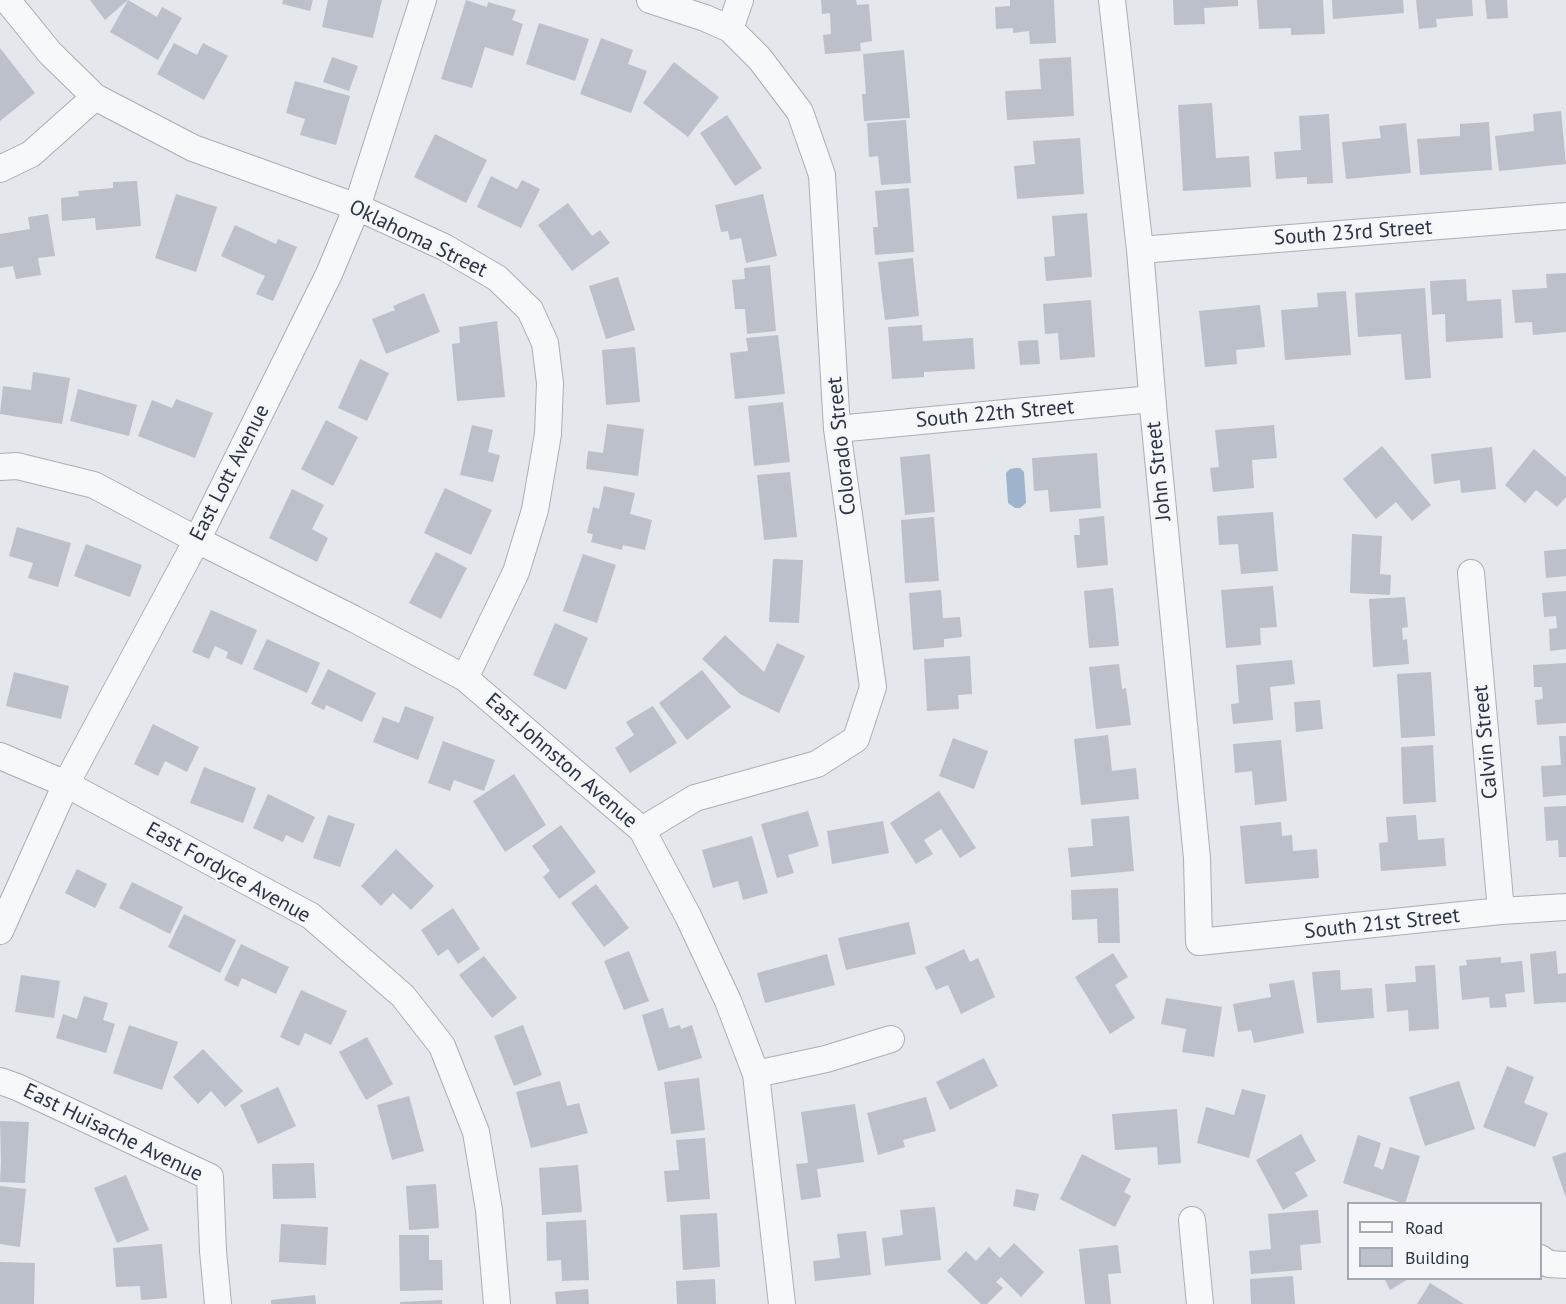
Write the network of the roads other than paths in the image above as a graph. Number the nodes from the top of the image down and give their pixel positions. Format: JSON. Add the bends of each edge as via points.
{"nodes":[{"id":1,"x":7,"y":0,"type":"edge"},
{"id":2,"x":423,"y":0,"type":"edge"},
{"id":3,"x":650,"y":0,"type":"edge"},
{"id":4,"x":740,"y":0,"type":"edge"},
{"id":5,"x":1112,"y":0,"type":"edge"},
{"id":6,"x":730,"y":29,"type":"junction"},
{"id":7,"x":95,"y":98,"type":"junction"},
{"id":8,"x":0,"y":169,"type":"edge"},
{"id":9,"x":357,"y":207,"type":"junction"},
{"id":10,"x":1566,"y":216,"type":"edge"},
{"id":11,"x":1140,"y":250,"type":"junction"},
{"id":12,"x":1152,"y":399,"type":"junction"},
{"id":13,"x":837,"y":429,"type":"junction"},
{"id":14,"x":0,"y":467,"type":"edge"},
{"id":15,"x":197,"y":540,"type":"junction"},
{"id":16,"x":1471,"y":573,"type":"dead end"},
{"id":17,"x":465,"y":678,"type":"junction"},
{"id":18,"x":0,"y":756,"type":"edge"},
{"id":19,"x":66,"y":784,"type":"junction"},
{"id":20,"x":642,"y":830,"type":"junction"},
{"id":21,"x":1566,"y":907,"type":"edge"},
{"id":22,"x":1501,"y":911,"type":"junction"},
{"id":23,"x":0,"y":931,"type":"edge"},
{"id":24,"x":1199,"y":942,"type":"joint"},
{"id":25,"x":891,"y":1039,"type":"dead end"},
{"id":26,"x":756,"y":1074,"type":"junction"},
{"id":27,"x":0,"y":1081,"type":"edge"},
{"id":28,"x":1192,"y":1220,"type":"dead end"},
{"id":29,"x":1542,"y":1259,"type":"edge"},
{"id":30,"x":1566,"y":1265,"type":"edge"},
{"id":31,"x":218,"y":1304,"type":"edge"},
{"id":32,"x":497,"y":1304,"type":"edge"},
{"id":33,"x":782,"y":1304,"type":"edge"},
{"id":34,"x":1200,"y":1304,"type":"edge"}],
"edges":[{"from":1,"to":7,"type":"street","name":"Oklahoma Street","via":[[50,53]]},
{"from":2,"to":9,"type":"street","name":"East Lott Avenue"},
{"from":3,"to":6,"type":"street","name":"Colorado Street"},
{"from":4,"to":6,"type":"street"},
{"from":5,"to":11,"type":"street","name":"John Street"},
{"from":6,"to":13,"type":"street","name":"Colorado Street","via":[[800,112],[822,175]]},
{"from":7,"to":8,"type":"street","via":[[31,154]]},
{"from":7,"to":9,"type":"street","name":"Oklahoma Street","via":[[194,148]]},
{"from":9,"to":15,"type":"street","name":"East Lott Avenue","via":[[329,274]]},
{"from":9,"to":17,"type":"street","name":"Oklahoma Street","via":[[444,247],[497,278],[530,310],[545,343],[550,383],[548,434],[535,510],[516,572]]},
{"from":10,"to":11,"type":"street","name":"South 23rd Street"},
{"from":11,"to":12,"type":"street","name":"John Street"},
{"from":12,"to":13,"type":"street","name":"South 22th Street"},
{"from":12,"to":24,"type":"street","name":"John Street","via":[[1197,858]]},
{"from":13,"to":20,"type":"street","name":"Colorado Street","via":[[873,687],[856,740],[817,764],[695,798]]},
{"from":14,"to":15,"type":"street","via":[[17,466],[94,485]]},
{"from":15,"to":17,"type":"street","name":"East Johnston Avenue"},
{"from":15,"to":19,"type":"street","name":"East Lott Avenue"},
{"from":16,"to":22,"type":"street","name":"Calvin Street"},
{"from":17,"to":20,"type":"street","name":"East Johnston Avenue"},
{"from":18,"to":19,"type":"street","name":"East Fordyce Avenue"},
{"from":19,"to":23,"type":"street","name":"East Lott Avenue"},
{"from":19,"to":32,"type":"street","name":"East Fordyce Avenue","via":[[310,916],[404,996],[442,1046],[476,1132],[489,1210]]},
{"from":20,"to":26,"type":"street","name":"East Johnston Avenue","via":[[728,1001]]},
{"from":21,"to":22,"type":"street","name":"South 21st Street"},
{"from":22,"to":24,"type":"street","name":"South 21st Street"},
{"from":25,"to":26,"type":"street","via":[[826,1059]]},
{"from":26,"to":33,"type":"street","name":"East Johnston Avenue"},
{"from":27,"to":31,"type":"street","name":"East Huisache Avenue","via":[[210,1177]]},
{"from":28,"to":34,"type":"street"},
{"from":29,"to":30,"type":"street"}]}
